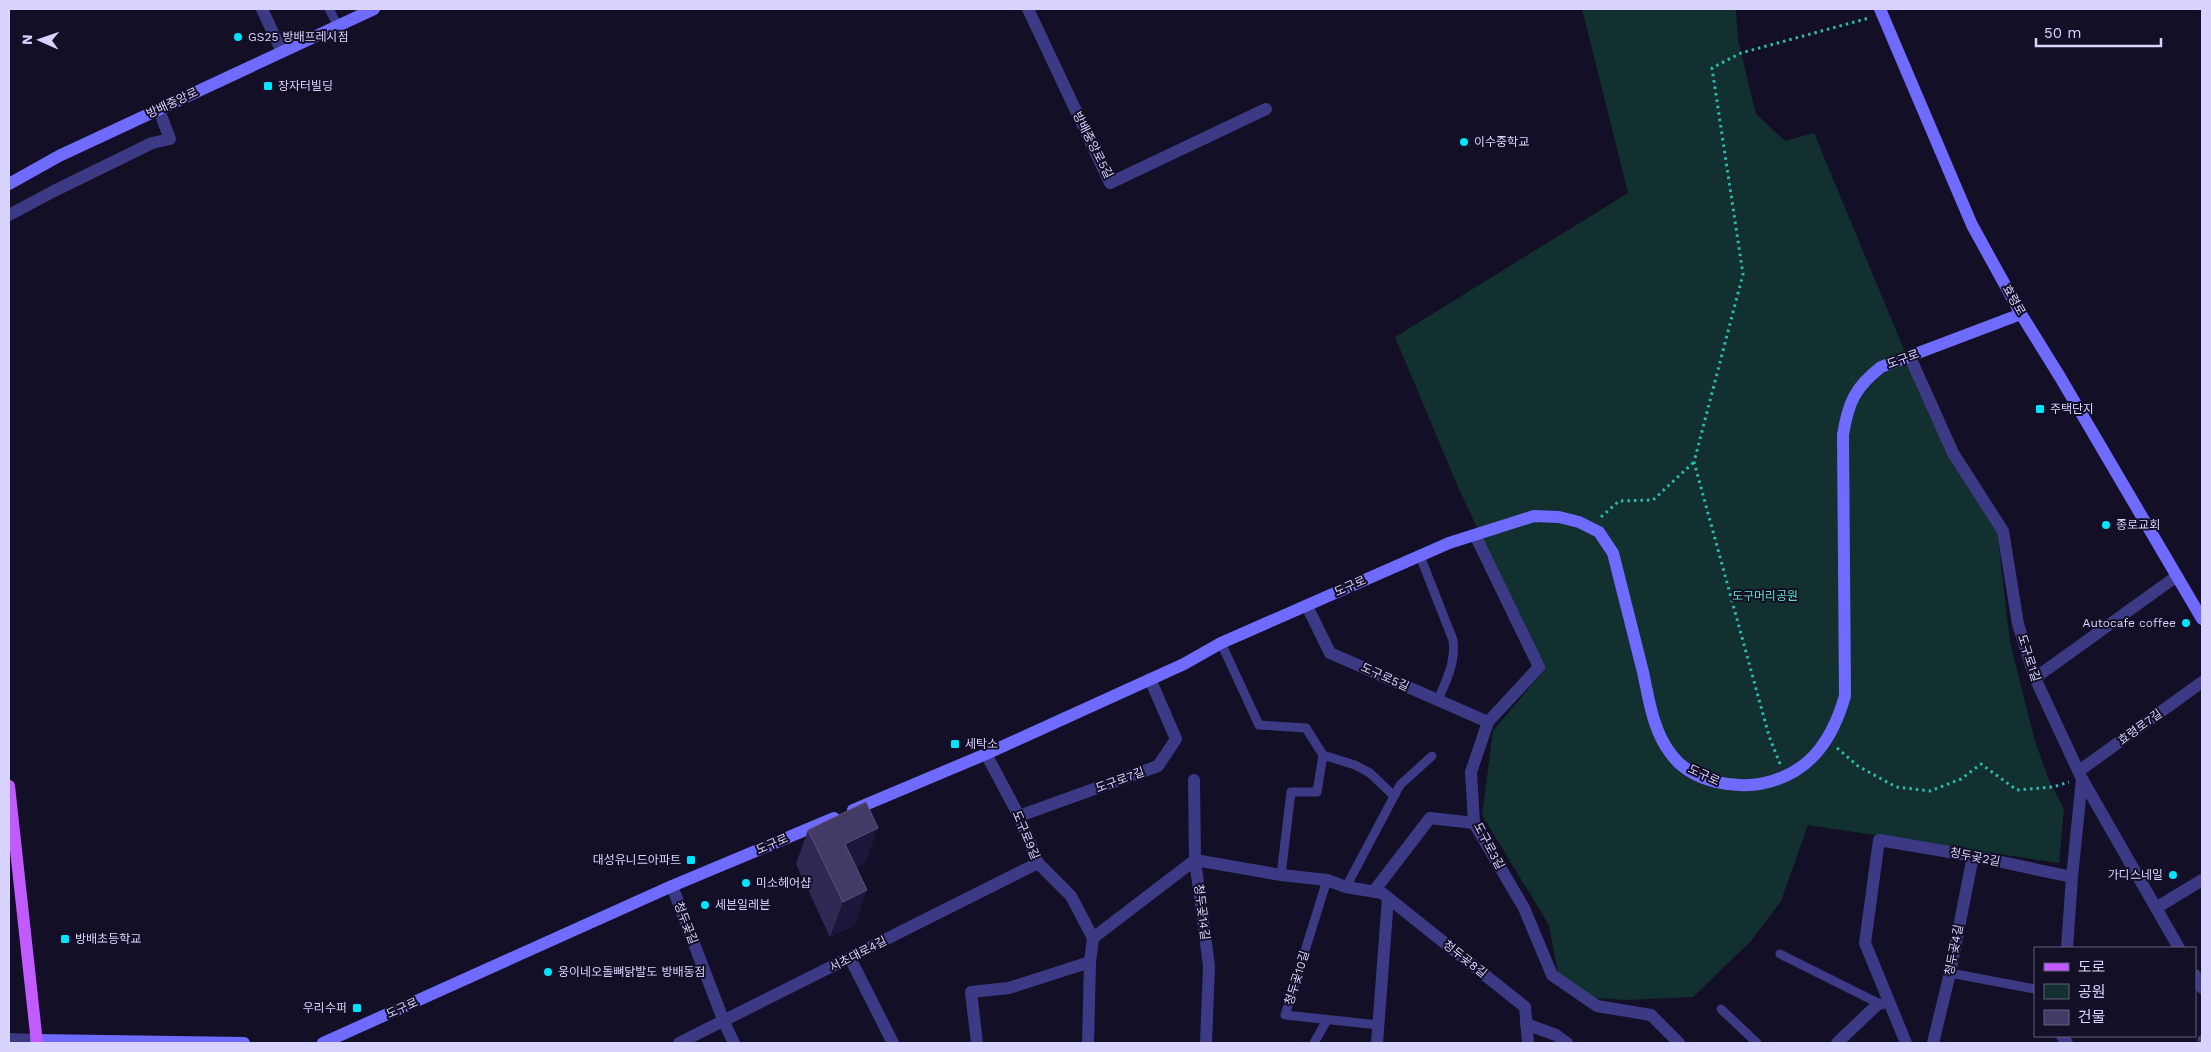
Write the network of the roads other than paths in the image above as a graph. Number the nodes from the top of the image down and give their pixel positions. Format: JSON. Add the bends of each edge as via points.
{"nodes":[{"id":1,"x":262,"y":9,"type":"edge"},
{"id":2,"x":329,"y":9,"type":"edge"},
{"id":3,"x":374,"y":9,"type":"edge"},
{"id":4,"x":1028,"y":9,"type":"edge"},
{"id":5,"x":1881,"y":12,"type":"edge"},
{"id":6,"x":338,"y":26,"type":"junction"},
{"id":7,"x":282,"y":52,"type":"junction"},
{"id":8,"x":1266,"y":109,"type":"dead end"},
{"id":9,"x":158,"y":110,"type":"junction"},
{"id":10,"x":9,"y":184,"type":"edge"},
{"id":11,"x":9,"y":215,"type":"edge"},
{"id":12,"x":2021,"y":314,"type":"junction"},
{"id":13,"x":1910,"y":357,"type":"junction"},
{"id":14,"x":1475,"y":535,"type":"junction"},
{"id":15,"x":1420,"y":556,"type":"junction"},
{"id":16,"x":2177,"y":576,"type":"junction"},
{"id":17,"x":1307,"y":606,"type":"junction"},
{"id":18,"x":2202,"y":619,"type":"edge"},
{"id":19,"x":1221,"y":643,"type":"junction"},
{"id":20,"x":2035,"y":678,"type":"junction"},
{"id":21,"x":1150,"y":680,"type":"junction"},
{"id":22,"x":2202,"y":682,"type":"edge"},
{"id":23,"x":1438,"y":700,"type":"junction"},
{"id":24,"x":1488,"y":722,"type":"junction"},
{"id":25,"x":986,"y":754,"type":"junction"},
{"id":26,"x":1323,"y":755,"type":"junction"},
{"id":27,"x":1432,"y":756,"type":"dead end"},
{"id":28,"x":2080,"y":775,"type":"junction"},
{"id":29,"x":1194,"y":780,"type":"dead end"},
{"id":30,"x":9,"y":786,"type":"edge"},
{"id":31,"x":1394,"y":796,"type":"junction"},
{"id":32,"x":1019,"y":816,"type":"junction"},
{"id":33,"x":1474,"y":823,"type":"junction"},
{"id":34,"x":1973,"y":856,"type":"junction"},
{"id":35,"x":1195,"y":860,"type":"junction"},
{"id":36,"x":1038,"y":863,"type":"junction"},
{"id":37,"x":1281,"y":875,"type":"junction"},
{"id":38,"x":2072,"y":877,"type":"junction"},
{"id":39,"x":1327,"y":880,"type":"junction"},
{"id":40,"x":2202,"y":880,"type":"edge"},
{"id":41,"x":672,"y":886,"type":"junction"},
{"id":42,"x":1346,"y":887,"type":"junction"},
{"id":43,"x":1374,"y":891,"type":"junction"},
{"id":44,"x":1388,"y":898,"type":"junction"},
{"id":45,"x":2156,"y":908,"type":"junction"},
{"id":46,"x":1093,"y":938,"type":"junction"},
{"id":47,"x":2067,"y":947,"type":"edge"},
{"id":48,"x":2178,"y":947,"type":"edge"},
{"id":49,"x":1780,"y":954,"type":"dead end"},
{"id":50,"x":850,"y":958,"type":"junction"},
{"id":51,"x":1090,"y":962,"type":"junction"},
{"id":52,"x":1950,"y":973,"type":"junction"},
{"id":53,"x":2196,"y":977,"type":"edge"},
{"id":54,"x":2202,"y":988,"type":"edge"},
{"id":55,"x":2034,"y":989,"type":"edge"},
{"id":56,"x":1878,"y":1004,"type":"junction"},
{"id":57,"x":1892,"y":1008,"type":"junction"},
{"id":58,"x":1722,"y":1009,"type":"dead end"},
{"id":59,"x":1326,"y":1020,"type":"junction"},
{"id":60,"x":724,"y":1022,"type":"junction"},
{"id":61,"x":1526,"y":1024,"type":"junction"},
{"id":62,"x":1379,"y":1025,"type":"junction"},
{"id":63,"x":9,"y":1039,"type":"edge"},
{"id":64,"x":37,"y":1042,"type":"edge"},
{"id":65,"x":244,"y":1043,"type":"edge"},
{"id":66,"x":323,"y":1043,"type":"edge"},
{"id":67,"x":678,"y":1043,"type":"edge"},
{"id":68,"x":734,"y":1043,"type":"edge"},
{"id":69,"x":893,"y":1043,"type":"edge"},
{"id":70,"x":977,"y":1043,"type":"edge"},
{"id":71,"x":1088,"y":1043,"type":"edge"},
{"id":72,"x":1206,"y":1043,"type":"edge"},
{"id":73,"x":1314,"y":1043,"type":"edge"},
{"id":74,"x":1378,"y":1043,"type":"edge"},
{"id":75,"x":1528,"y":1043,"type":"edge"},
{"id":76,"x":1568,"y":1043,"type":"edge"},
{"id":77,"x":1679,"y":1043,"type":"edge"},
{"id":78,"x":1757,"y":1043,"type":"edge"},
{"id":79,"x":1837,"y":1043,"type":"edge"},
{"id":80,"x":1906,"y":1043,"type":"edge"},
{"id":81,"x":1932,"y":1043,"type":"edge"}],
"edges":[{"from":1,"to":7,"type":"street"},
{"from":2,"to":6,"type":"lane"},
{"from":3,"to":6,"type":"street","name":"방배중앙로"},
{"from":4,"to":8,"type":"street","name":"방배중앙로5길","via":[[1110,183]]},
{"from":5,"to":12,"type":"street","name":"효령로","via":[[1972,226]]},
{"from":6,"to":7,"type":"street","name":"방배중앙로"},
{"from":7,"to":9,"type":"street","name":"방배중앙로"},
{"from":9,"to":10,"type":"street","name":"방배중앙로","via":[[59,156]]},
{"from":9,"to":11,"type":"street","via":[[170,139],[143,147]]},
{"from":12,"to":13,"type":"street","name":"도구로"},
{"from":12,"to":16,"type":"street","name":"효령로"},
{"from":13,"to":14,"type":"street","name":"도구로","via":[[1881,367],[1865,379],[1846,414],[1843,436],[1845,696],[1839,718],[1827,738],[1814,757],[1797,772],[1761,785],[1729,786],[1698,775],[1672,756],[1657,729],[1613,554],[1599,532],[1559,517],[1534,516]]},
{"from":13,"to":20,"type":"street","name":"도구로1길","via":[[1953,453],[2003,531],[2018,624]]},
{"from":14,"to":15,"type":"street","name":"도구로"},
{"from":14,"to":24,"type":"street","name":"도구로3길","via":[[1539,667]]},
{"from":15,"to":17,"type":"street","name":"도구로"},
{"from":15,"to":23,"type":"lane","via":[[1454,648],[1452,668]]},
{"from":16,"to":18,"type":"street","name":"효령로"},
{"from":16,"to":20,"type":"street"},
{"from":17,"to":19,"type":"street","name":"도구로"},
{"from":17,"to":23,"type":"street","name":"도구로5길","via":[[1330,653]]},
{"from":19,"to":21,"type":"street","name":"도구로"},
{"from":19,"to":26,"type":"lane","via":[[1259,725],[1306,728]]},
{"from":20,"to":28,"type":"street","name":"도구로1길"},
{"from":21,"to":25,"type":"street","name":"도구로"},
{"from":21,"to":32,"type":"street","name":"도구로7길","via":[[1176,739],[1158,766]]},
{"from":22,"to":28,"type":"street","name":"효령로7길"},
{"from":23,"to":24,"type":"street","name":"도구로5길"},
{"from":24,"to":33,"type":"street","name":"도구로3길","via":[[1471,772]]},
{"from":25,"to":32,"type":"street","name":"도구로9길"},
{"from":25,"to":41,"type":"street","name":"도구로"},
{"from":26,"to":31,"type":"lane","via":[[1370,773]]},
{"from":26,"to":37,"type":"lane","via":[[1317,792],[1291,792]]},
{"from":27,"to":31,"type":"lane","via":[[1400,785]]},
{"from":28,"to":38,"type":"street"},
{"from":28,"to":45,"type":"street","name":"도구로1길"},
{"from":29,"to":35,"type":"street","name":"청두곶14길"},
{"from":30,"to":64,"type":"main road"},
{"from":31,"to":42,"type":"lane"},
{"from":32,"to":36,"type":"street","name":"도구로9길"},
{"from":33,"to":43,"type":"street","via":[[1430,818]]},
{"from":33,"to":77,"type":"street","name":"도구로3길","via":[[1524,908],[1552,975],[1597,1006],[1651,1015]]},
{"from":34,"to":38,"type":"street","name":"청두곶2길"},
{"from":34,"to":52,"type":"street","name":"청두곶4길"},
{"from":34,"to":57,"type":"street","name":"청두곶2길","via":[[1879,840],[1865,943]]},
{"from":35,"to":37,"type":"street","name":"청두곶8길"},
{"from":35,"to":46,"type":"street"},
{"from":35,"to":72,"type":"street","name":"청두곶14길","via":[[1209,966]]},
{"from":36,"to":46,"type":"street","name":"도구로9길","via":[[1072,896]]},
{"from":36,"to":50,"type":"street","name":"서초대로4길"},
{"from":37,"to":39,"type":"street","name":"청두곶8길"},
{"from":38,"to":47,"type":"street"},
{"from":39,"to":42,"type":"street","name":"청두곶8길"},
{"from":39,"to":59,"type":"lane","name":"청두곶10길","via":[[1285,1015]]},
{"from":40,"to":45,"type":"street"},
{"from":41,"to":60,"type":"street","name":"청두곶길"},
{"from":41,"to":66,"type":"street","name":"도구로"},
{"from":42,"to":43,"type":"street","name":"청두곶8길"},
{"from":43,"to":44,"type":"street","name":"청두곶8길"},
{"from":44,"to":61,"type":"street","name":"청두곶8길","via":[[1525,1007]]},
{"from":44,"to":62,"type":"street"},
{"from":45,"to":48,"type":"street","name":"도구로1길"},
{"from":46,"to":51,"type":"street"},
{"from":49,"to":56,"type":"lane"},
{"from":50,"to":60,"type":"street","name":"서초대로4길"},
{"from":50,"to":69,"type":"street"},
{"from":51,"to":70,"type":"street","via":[[1009,988],[971,992]]},
{"from":51,"to":71,"type":"street"},
{"from":52,"to":55,"type":"lane"},
{"from":52,"to":81,"type":"street","name":"청두곶4길"},
{"from":53,"to":54,"type":"street"},
{"from":56,"to":57,"type":"lane"},
{"from":56,"to":79,"type":"street"},
{"from":57,"to":80,"type":"street"},
{"from":58,"to":78,"type":"lane"},
{"from":59,"to":62,"type":"lane","name":"청두곶10길"},
{"from":59,"to":73,"type":"lane"},
{"from":60,"to":67,"type":"street","name":"서초대로4길"},
{"from":60,"to":68,"type":"street","name":"청두곶길"},
{"from":61,"to":75,"type":"street","name":"청두곶8길"},
{"from":61,"to":76,"type":"street"},
{"from":62,"to":74,"type":"street"},
{"from":63,"to":64,"type":"street"},
{"from":64,"to":65,"type":"street"}]}
